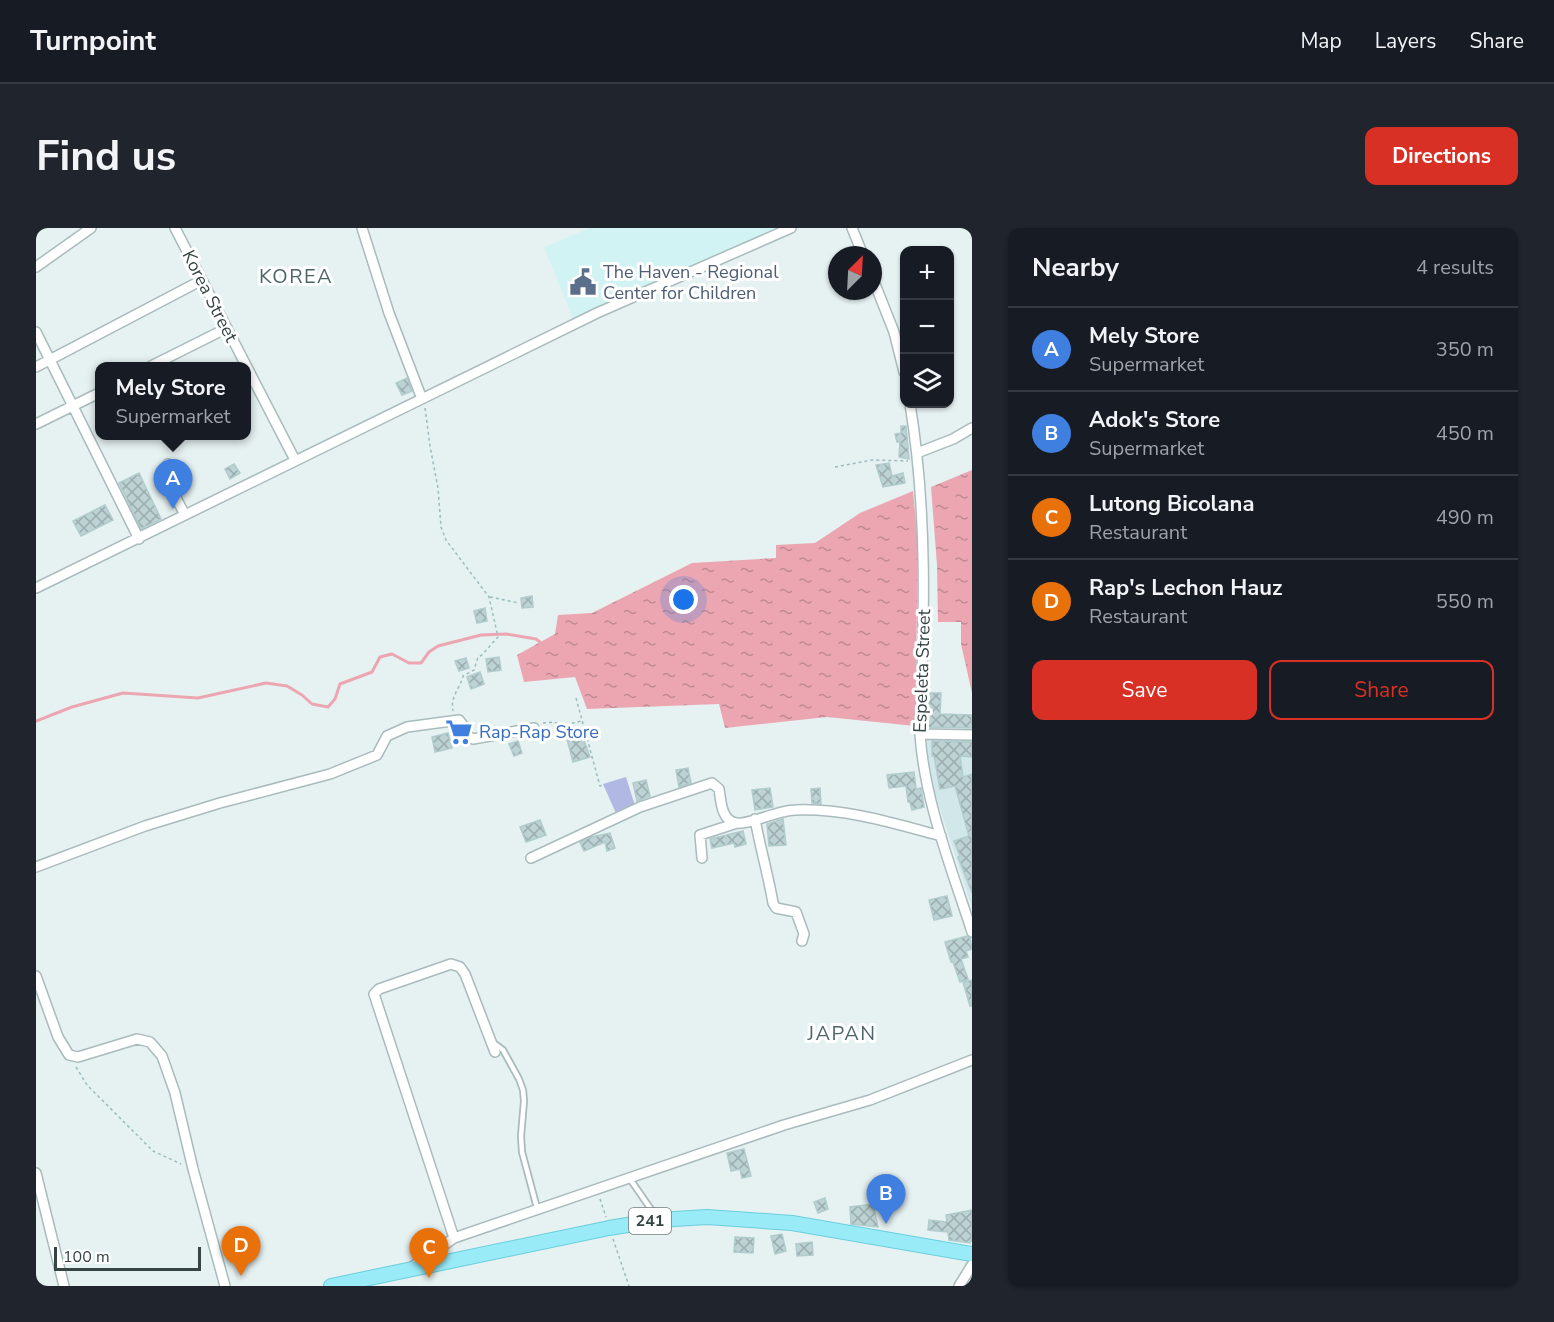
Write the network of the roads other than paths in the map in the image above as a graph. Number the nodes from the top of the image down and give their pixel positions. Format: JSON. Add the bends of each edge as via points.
{"nodes":[{"id":1,"x":91,"y":228,"type":"edge"},
{"id":2,"x":175,"y":228,"type":"edge"},
{"id":3,"x":362,"y":228,"type":"edge"},
{"id":4,"x":791,"y":228,"type":"edge"},
{"id":5,"x":852,"y":228,"type":"edge"},
{"id":6,"x":859,"y":246,"type":"edge"},
{"id":7,"x":36,"y":267,"type":"edge"},
{"id":8,"x":202,"y":280,"type":"junction"},
{"id":9,"x":881,"y":300,"type":"edge"},
{"id":10,"x":227,"y":328,"type":"junction"},
{"id":11,"x":36,"y":332,"type":"edge"},
{"id":12,"x":900,"y":356,"type":"edge"},
{"id":13,"x":50,"y":360,"type":"junction"},
{"id":14,"x":159,"y":362,"type":"edge"},
{"id":15,"x":245,"y":362,"type":"edge"},
{"id":16,"x":36,"y":367,"type":"edge"},
{"id":17,"x":251,"y":375,"type":"edge"},
{"id":18,"x":95,"y":395,"type":"edge"},
{"id":19,"x":422,"y":399,"type":"junction"},
{"id":20,"x":72,"y":406,"type":"junction"},
{"id":21,"x":911,"y":408,"type":"edge"},
{"id":22,"x":36,"y":424,"type":"edge"},
{"id":23,"x":972,"y":428,"type":"edge"},
{"id":24,"x":917,"y":457,"type":"junction"},
{"id":25,"x":295,"y":460,"type":"junction"},
{"id":26,"x":168,"y":464,"type":"dead end"},
{"id":27,"x":185,"y":516,"type":"junction"},
{"id":28,"x":139,"y":539,"type":"junction"},
{"id":29,"x":36,"y":588,"type":"edge"},
{"id":30,"x":534,"y":728,"type":"road end"},
{"id":31,"x":920,"y":734,"type":"junction"},
{"id":32,"x":972,"y":735,"type":"edge"},
{"id":33,"x":755,"y":819,"type":"junction"},
{"id":34,"x":737,"y":823,"type":"junction"},
{"id":35,"x":941,"y":836,"type":"junction"},
{"id":36,"x":531,"y":858,"type":"dead end"},
{"id":37,"x":702,"y":858,"type":"dead end"},
{"id":38,"x":36,"y":867,"type":"edge"},
{"id":39,"x":972,"y":932,"type":"edge"},
{"id":40,"x":802,"y":940,"type":"dead end"},
{"id":41,"x":36,"y":976,"type":"edge"},
{"id":42,"x":490,"y":1041,"type":"junction"},
{"id":43,"x":495,"y":1052,"type":"dead end"},
{"id":44,"x":972,"y":1060,"type":"edge"},
{"id":45,"x":36,"y":1173,"type":"edge"},
{"id":46,"x":630,"y":1179,"type":"junction"},
{"id":47,"x":537,"y":1208,"type":"junction"},
{"id":48,"x":658,"y":1220,"type":"junction"},
{"id":49,"x":454,"y":1238,"type":"junction"},
{"id":50,"x":972,"y":1254,"type":"edge"},
{"id":51,"x":972,"y":1265,"type":"edge"},
{"id":52,"x":408,"y":1270,"type":"junction"},
{"id":53,"x":64,"y":1286,"type":"edge"},
{"id":54,"x":225,"y":1286,"type":"edge"},
{"id":55,"x":331,"y":1286,"type":"edge"},
{"id":56,"x":959,"y":1286,"type":"edge"}],
"edges":[{"from":1,"to":7,"type":"street"},
{"from":2,"to":8,"type":"street","name":"Korea Street"},
{"from":3,"to":19,"type":"street"},
{"from":4,"to":19,"type":"street","via":[[597,313]]},
{"from":5,"to":6,"type":"street"},
{"from":8,"to":10,"type":"street","name":"Korea Street"},
{"from":8,"to":13,"type":"street"},
{"from":9,"to":12,"type":"street"},
{"from":10,"to":14,"type":"street"},
{"from":10,"to":15,"type":"street","name":"Korea Street"},
{"from":11,"to":13,"type":"street"},
{"from":13,"to":16,"type":"street"},
{"from":13,"to":20,"type":"street"},
{"from":17,"to":25,"type":"street","name":"Korea Street"},
{"from":18,"to":20,"type":"street"},
{"from":19,"to":25,"type":"street"},
{"from":20,"to":22,"type":"street"},
{"from":20,"to":28,"type":"street"},
{"from":21,"to":24,"type":"street","name":"Espeleta Street"},
{"from":23,"to":24,"type":"street"},
{"from":24,"to":31,"type":"street","name":"Espeleta Street","via":[[925,578]]},
{"from":25,"to":27,"type":"street"},
{"from":26,"to":27,"type":"street","via":[[172,490]]},
{"from":27,"to":28,"type":"street"},
{"from":28,"to":29,"type":"street"},
{"from":30,"to":38,"type":"street","via":[[473,739],[456,719],[406,727],[387,736],[377,755],[330,774],[220,802]]},
{"from":31,"to":32,"type":"street"},
{"from":31,"to":35,"type":"street","name":"Espeleta Street","via":[[921,757]]},
{"from":33,"to":34,"type":"street"},
{"from":33,"to":35,"type":"street","via":[[786,810],[808,810],[864,816]]},
{"from":33,"to":40,"type":"street","via":[[773,903],[776,908],[796,912],[804,934]]},
{"from":34,"to":36,"type":"street","via":[[723,813],[719,789],[712,783],[640,807]]},
{"from":34,"to":37,"type":"street","via":[[700,835]]},
{"from":35,"to":39,"type":"street","name":"Espeleta Street"},
{"from":41,"to":54,"type":"street","via":[[58,1037],[69,1055],[78,1057],[137,1039],[150,1042],[162,1056]]},
{"from":42,"to":43,"type":"street"},
{"from":42,"to":47,"type":"lane","via":[[503,1050],[523,1090],[522,1152]]},
{"from":42,"to":49,"type":"street","via":[[465,974],[456,965],[379,989],[374,994]]},
{"from":44,"to":46,"type":"street","via":[[895,1091]]},
{"from":45,"to":53,"type":"street"},
{"from":46,"to":47,"type":"street"},
{"from":46,"to":48,"type":"lane"},
{"from":47,"to":49,"type":"street"},
{"from":48,"to":50,"type":"main road","number":"241","via":[[707,1217],[772,1221]]},
{"from":48,"to":52,"type":"main road","number":"241"},
{"from":49,"to":52,"type":"street"},
{"from":51,"to":56,"type":"street"},
{"from":52,"to":55,"type":"main road","number":"241"}]}
